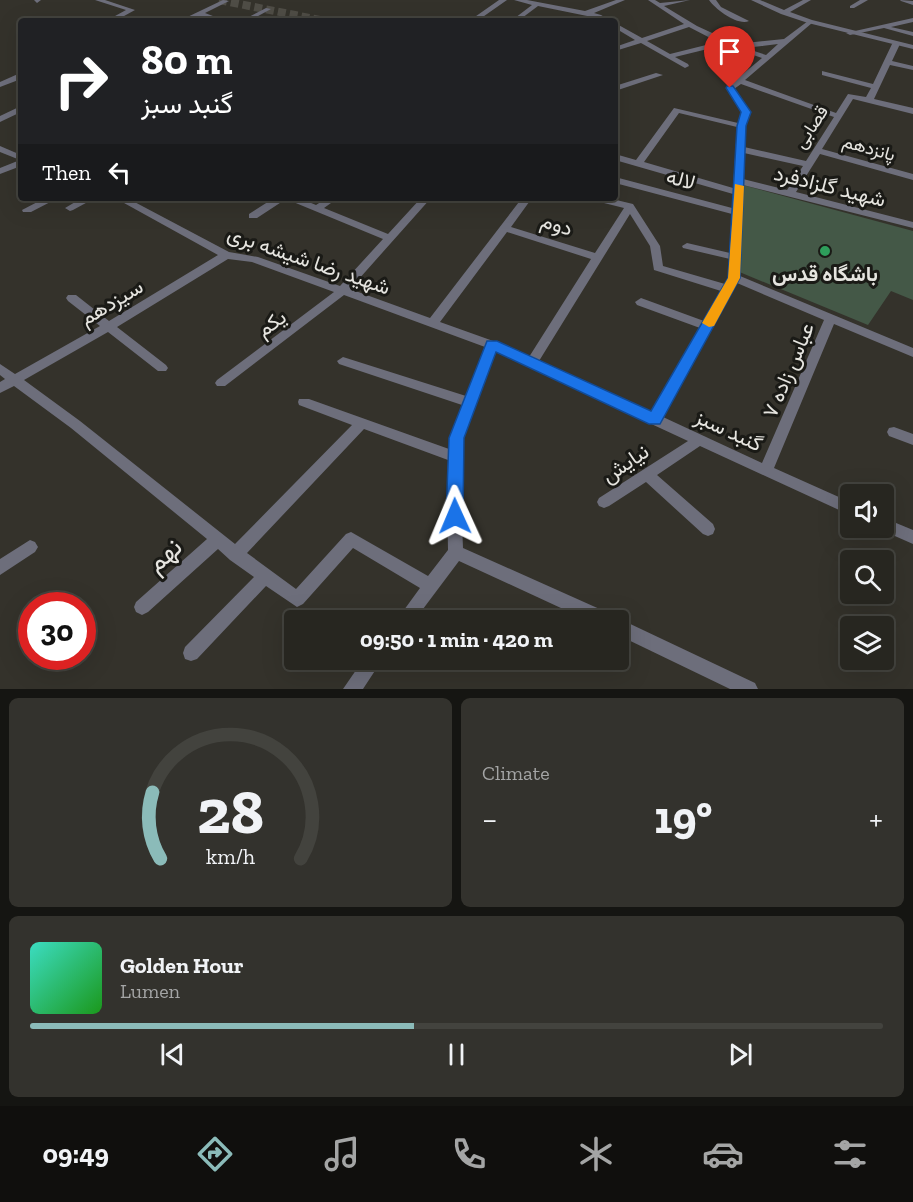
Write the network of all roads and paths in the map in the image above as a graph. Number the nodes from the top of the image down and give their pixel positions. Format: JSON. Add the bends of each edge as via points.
{"nodes":[{"id":1,"x":98,"y":0,"type":"edge"},
{"id":2,"x":267,"y":0,"type":"edge"},
{"id":3,"x":504,"y":0,"type":"edge"},
{"id":4,"x":517,"y":0,"type":"edge"},
{"id":5,"x":589,"y":0,"type":"edge"},
{"id":6,"x":622,"y":0,"type":"edge"},
{"id":7,"x":651,"y":0,"type":"edge"},
{"id":8,"x":687,"y":0,"type":"edge"},
{"id":9,"x":712,"y":0,"type":"edge"},
{"id":10,"x":754,"y":0,"type":"edge"},
{"id":11,"x":808,"y":0,"type":"edge"},
{"id":12,"x":865,"y":0,"type":"edge"},
{"id":13,"x":903,"y":0,"type":"edge"},
{"id":14,"x":226,"y":1,"type":"edge"},
{"id":15,"x":913,"y":3,"type":"edge"},
{"id":16,"x":537,"y":4,"type":"junction"},
{"id":17,"x":658,"y":5,"type":"junction"},
{"id":18,"x":256,"y":7,"type":"dead end"},
{"id":19,"x":604,"y":7,"type":"junction"},
{"id":20,"x":852,"y":7,"type":"dead end"},
{"id":21,"x":268,"y":9,"type":"dead end"},
{"id":22,"x":199,"y":13,"type":"junction"},
{"id":23,"x":783,"y":13,"type":"junction"},
{"id":24,"x":585,"y":14,"type":"junction"},
{"id":25,"x":115,"y":18,"type":"edge"},
{"id":26,"x":188,"y":18,"type":"edge"},
{"id":27,"x":214,"y":18,"type":"edge"},
{"id":28,"x":250,"y":18,"type":"edge"},
{"id":29,"x":477,"y":18,"type":"edge"},
{"id":30,"x":518,"y":18,"type":"edge"},
{"id":31,"x":596,"y":18,"type":"edge"},
{"id":32,"x":913,"y":20,"type":"edge"},
{"id":33,"x":746,"y":21,"type":"dead end"},
{"id":34,"x":810,"y":22,"type":"junction"},
{"id":35,"x":688,"y":25,"type":"junction"},
{"id":36,"x":618,"y":26,"type":"edge"},
{"id":37,"x":884,"y":27,"type":"junction"},
{"id":38,"x":850,"y":33,"type":"junction"},
{"id":39,"x":913,"y":34,"type":"edge"},
{"id":40,"x":643,"y":39,"type":"junction"},
{"id":41,"x":784,"y":41,"type":"junction"},
{"id":42,"x":722,"y":43,"type":"junction"},
{"id":43,"x":896,"y":44,"type":"junction"},
{"id":44,"x":618,"y":47,"type":"edge"},
{"id":45,"x":732,"y":47,"type":"junction"},
{"id":46,"x":913,"y":47,"type":"edge"},
{"id":47,"x":670,"y":56,"type":"junction"},
{"id":48,"x":769,"y":58,"type":"junction"},
{"id":49,"x":887,"y":62,"type":"junction"},
{"id":50,"x":685,"y":66,"type":"dead end"},
{"id":51,"x":913,"y":68,"type":"edge"},
{"id":52,"x":825,"y":73,"type":"dead end"},
{"id":53,"x":659,"y":75,"type":"dead end"},
{"id":54,"x":18,"y":77,"type":"edge"},
{"id":55,"x":740,"y":81,"type":"junction"},
{"id":56,"x":0,"y":85,"type":"edge"},
{"id":57,"x":875,"y":87,"type":"junction"},
{"id":58,"x":618,"y":88,"type":"edge"},
{"id":59,"x":869,"y":100,"type":"junction"},
{"id":60,"x":18,"y":110,"type":"edge"},
{"id":61,"x":913,"y":111,"type":"edge"},
{"id":62,"x":838,"y":116,"type":"junction"},
{"id":63,"x":0,"y":119,"type":"edge"},
{"id":64,"x":741,"y":126,"type":"junction"},
{"id":65,"x":0,"y":149,"type":"edge"},
{"id":66,"x":740,"y":149,"type":"junction"},
{"id":67,"x":816,"y":150,"type":"junction"},
{"id":68,"x":18,"y":157,"type":"edge"},
{"id":69,"x":618,"y":158,"type":"edge"},
{"id":70,"x":18,"y":164,"type":"edge"},
{"id":71,"x":638,"y":164,"type":"junction"},
{"id":72,"x":806,"y":164,"type":"junction"},
{"id":73,"x":0,"y":171,"type":"edge"},
{"id":74,"x":913,"y":177,"type":"edge"},
{"id":75,"x":618,"y":181,"type":"edge"},
{"id":76,"x":739,"y":187,"type":"junction"},
{"id":77,"x":790,"y":194,"type":"junction"},
{"id":78,"x":46,"y":201,"type":"edge"},
{"id":79,"x":84,"y":201,"type":"edge"},
{"id":80,"x":126,"y":201,"type":"edge"},
{"id":81,"x":276,"y":201,"type":"edge"},
{"id":82,"x":297,"y":201,"type":"edge"},
{"id":83,"x":329,"y":201,"type":"edge"},
{"id":84,"x":423,"y":201,"type":"edge"},
{"id":85,"x":525,"y":201,"type":"edge"},
{"id":86,"x":608,"y":201,"type":"edge"},
{"id":87,"x":630,"y":206,"type":"junction"},
{"id":88,"x":70,"y":208,"type":"dead end"},
{"id":89,"x":317,"y":209,"type":"junction"},
{"id":90,"x":27,"y":210,"type":"dead end"},
{"id":91,"x":737,"y":212,"type":"junction"},
{"id":92,"x":253,"y":216,"type":"dead end"},
{"id":93,"x":913,"y":225,"type":"edge"},
{"id":94,"x":504,"y":228,"type":"junction"},
{"id":95,"x":390,"y":238,"type":"junction"},
{"id":96,"x":687,"y":246,"type":"dead end"},
{"id":97,"x":226,"y":255,"type":"junction"},
{"id":98,"x":735,"y":257,"type":"junction"},
{"id":99,"x":598,"y":258,"type":"junction"},
{"id":100,"x":734,"y":278,"type":"junction"},
{"id":101,"x":728,"y":289,"type":"junction"},
{"id":102,"x":341,"y":292,"type":"junction"},
{"id":103,"x":72,"y":298,"type":"dead end"},
{"id":104,"x":641,"y":302,"type":"dead end"},
{"id":105,"x":831,"y":318,"type":"junction"},
{"id":106,"x":433,"y":323,"type":"junction"},
{"id":107,"x":110,"y":326,"type":"junction"},
{"id":108,"x":707,"y":326,"type":"junction"},
{"id":109,"x":492,"y":345,"type":"junction"},
{"id":110,"x":913,"y":353,"type":"edge"},
{"id":111,"x":343,"y":361,"type":"dead end"},
{"id":112,"x":532,"y":363,"type":"junction"},
{"id":113,"x":162,"y":368,"type":"dead end"},
{"id":114,"x":0,"y":369,"type":"edge"},
{"id":115,"x":16,"y":380,"type":"junction"},
{"id":116,"x":221,"y":383,"type":"dead end"},
{"id":117,"x":0,"y":388,"type":"edge"},
{"id":118,"x":304,"y":402,"type":"dead end"},
{"id":119,"x":470,"y":402,"type":"junction"},
{"id":120,"x":655,"y":419,"type":"junction"},
{"id":121,"x":361,"y":424,"type":"junction"},
{"id":122,"x":894,"y":432,"type":"dead end"},
{"id":123,"x":699,"y":440,"type":"junction"},
{"id":124,"x":913,"y":440,"type":"edge"},
{"id":125,"x":455,"y":457,"type":"junction"},
{"id":126,"x":766,"y":470,"type":"junction"},
{"id":127,"x":647,"y":474,"type":"junction"},
{"id":128,"x":604,"y":502,"type":"dead end"},
{"id":129,"x":840,"y":504,"type":"edge"},
{"id":130,"x":894,"y":528,"type":"edge"},
{"id":131,"x":708,"y":529,"type":"dead end"},
{"id":132,"x":913,"y":537,"type":"edge"},
{"id":133,"x":217,"y":540,"type":"junction"},
{"id":134,"x":30,"y":547,"type":"dead end"},
{"id":135,"x":456,"y":552,"type":"junction"},
{"id":136,"x":235,"y":555,"type":"junction"},
{"id":137,"x":0,"y":568,"type":"edge"},
{"id":138,"x":265,"y":576,"type":"junction"},
{"id":139,"x":430,"y":586,"type":"junction"},
{"id":140,"x":142,"y":607,"type":"dead end"},
{"id":141,"x":412,"y":610,"type":"edge"},
{"id":142,"x":583,"y":610,"type":"edge"},
{"id":143,"x":629,"y":632,"type":"edge"},
{"id":144,"x":190,"y":653,"type":"dead end"},
{"id":145,"x":366,"y":670,"type":"edge"},
{"id":146,"x":352,"y":689,"type":"edge"},
{"id":147,"x":749,"y":689,"type":"edge"}],
"edges":[{"from":1,"to":25,"type":"street","via":[[132,9]]},
{"from":2,"to":18,"type":"street"},
{"from":3,"to":29,"type":"street"},
{"from":4,"to":16,"type":"street"},
{"from":5,"to":19,"type":"street"},
{"from":6,"to":19,"type":"street"},
{"from":7,"to":17,"type":"street"},
{"from":8,"to":17,"type":"street"},
{"from":9,"to":33,"type":"street","via":[[719,8]]},
{"from":10,"to":23,"type":"street"},
{"from":11,"to":23,"type":"street"},
{"from":12,"to":20,"type":"street"},
{"from":13,"to":15,"type":"street"},
{"from":14,"to":22,"type":"street"},
{"from":16,"to":24,"type":"street"},
{"from":16,"to":30,"type":"street"},
{"from":17,"to":35,"type":"street"},
{"from":19,"to":24,"type":"street"},
{"from":21,"to":28,"type":"street"},
{"from":22,"to":26,"type":"street"},
{"from":22,"to":27,"type":"street"},
{"from":23,"to":34,"type":"street"},
{"from":24,"to":31,"type":"street"},
{"from":32,"to":37,"type":"street"},
{"from":34,"to":38,"type":"street"},
{"from":34,"to":41,"type":"street"},
{"from":35,"to":40,"type":"street"},
{"from":35,"to":42,"type":"street"},
{"from":36,"to":40,"type":"street"},
{"from":37,"to":38,"type":"street"},
{"from":37,"to":39,"type":"street"},
{"from":38,"to":43,"type":"street"},
{"from":40,"to":44,"type":"street"},
{"from":40,"to":47,"type":"street"},
{"from":41,"to":45,"type":"street"},
{"from":41,"to":48,"type":"street"},
{"from":42,"to":45,"type":"street"},
{"from":42,"to":47,"type":"street"},
{"from":43,"to":46,"type":"street"},
{"from":43,"to":49,"type":"street"},
{"from":45,"to":48,"type":"street"},
{"from":47,"to":50,"type":"street"},
{"from":48,"to":55,"type":"street"},
{"from":49,"to":51,"type":"street"},
{"from":49,"to":57,"type":"street"},
{"from":52,"to":57,"type":"street"},
{"from":53,"to":58,"type":"street"},
{"from":54,"to":56,"type":"street"},
{"from":55,"to":62,"type":"street"},
{"from":55,"to":64,"type":"street","via":[[730,88],[746,112]]},
{"from":57,"to":59,"type":"street"},
{"from":59,"to":61,"type":"street"},
{"from":59,"to":62,"type":"street","name":"قصابی","via":[[851,96]]},
{"from":60,"to":63,"type":"street"},
{"from":62,"to":67,"type":"street","name":"قصابی"},
{"from":64,"to":66,"type":"street"},
{"from":64,"to":71,"type":"street","via":[[677,110]]},
{"from":65,"to":68,"type":"street"},
{"from":66,"to":72,"type":"street"},
{"from":66,"to":76,"type":"street"},
{"from":67,"to":72,"type":"street","name":"قصابی"},
{"from":67,"to":74,"type":"street","name":"پانزدهم"},
{"from":69,"to":71,"type":"street","name":"شهید گلزادفرد"},
{"from":70,"to":73,"type":"street"},
{"from":71,"to":76,"type":"street","name":"شهید گلزادفرد"},
{"from":72,"to":77,"type":"street","name":"قصابی"},
{"from":75,"to":91,"type":"street","name":"لاله"},
{"from":76,"to":77,"type":"street","name":"شهید گلزادفرد"},
{"from":76,"to":91,"type":"street"},
{"from":77,"to":93,"type":"street","name":"شهید گلزادفرد"},
{"from":78,"to":90,"type":"street"},
{"from":79,"to":88,"type":"street"},
{"from":80,"to":97,"type":"street","name":"شهید رضا شیشه بری"},
{"from":81,"to":92,"type":"street"},
{"from":82,"to":89,"type":"street"},
{"from":83,"to":89,"type":"street"},
{"from":84,"to":95,"type":"street","name":"یکم"},
{"from":85,"to":94,"type":"street"},
{"from":86,"to":87,"type":"street"},
{"from":87,"to":99,"type":"street"},
{"from":87,"to":101,"type":"street","via":[[655,246],[658,268]]},
{"from":89,"to":95,"type":"street"},
{"from":91,"to":98,"type":"street"},
{"from":94,"to":99,"type":"street","name":"دوم"},
{"from":94,"to":106,"type":"street"},
{"from":95,"to":102,"type":"street","name":"یکم"},
{"from":96,"to":98,"type":"street"},
{"from":97,"to":102,"type":"street","name":"شهید رضا شیشه بری","via":[[254,259]]},
{"from":97,"to":107,"type":"street","name":"سیزدهم"},
{"from":98,"to":100,"type":"street"},
{"from":99,"to":112,"type":"street"},
{"from":100,"to":101,"type":"street"},
{"from":100,"to":105,"type":"street"},
{"from":101,"to":108,"type":"street"},
{"from":102,"to":106,"type":"street","name":"شهید رضا شیشه بری"},
{"from":102,"to":116,"type":"street","name":"یکم"},
{"from":103,"to":107,"type":"street"},
{"from":104,"to":108,"type":"street"},
{"from":105,"to":110,"type":"street"},
{"from":105,"to":126,"type":"street","name":"عباس زاده ۷"},
{"from":106,"to":109,"type":"street","name":"شهید رضا شیشه بری"},
{"from":107,"to":113,"type":"street"},
{"from":107,"to":115,"type":"street","name":"سیزدهم"},
{"from":108,"to":120,"type":"street"},
{"from":109,"to":112,"type":"street","name":"گنبد سبز"},
{"from":109,"to":119,"type":"street"},
{"from":111,"to":119,"type":"street"},
{"from":112,"to":120,"type":"street","name":"گنبد سبز"},
{"from":114,"to":115,"type":"street"},
{"from":115,"to":117,"type":"street","name":"سیزدهم"},
{"from":115,"to":133,"type":"street"},
{"from":118,"to":121,"type":"street"},
{"from":119,"to":125,"type":"street","via":[[456,438]]},
{"from":120,"to":123,"type":"street","name":"گنبد سبز"},
{"from":121,"to":125,"type":"street"},
{"from":121,"to":136,"type":"street"},
{"from":122,"to":124,"type":"street"},
{"from":123,"to":126,"type":"street","name":"گنبد سبز"},
{"from":123,"to":127,"type":"street","name":"نیایش"},
{"from":125,"to":135,"type":"street"},
{"from":126,"to":129,"type":"street","name":"گنبد سبز"},
{"from":127,"to":128,"type":"street","name":"نیایش"},
{"from":127,"to":131,"type":"street"},
{"from":130,"to":132,"type":"street"},
{"from":133,"to":136,"type":"street"},
{"from":133,"to":140,"type":"street","name":"نهم"},
{"from":134,"to":137,"type":"street"},
{"from":135,"to":139,"type":"street"},
{"from":135,"to":142,"type":"street"},
{"from":136,"to":138,"type":"street"},
{"from":138,"to":139,"type":"street","via":[[297,599],[351,539]]},
{"from":138,"to":144,"type":"street"},
{"from":139,"to":141,"type":"street"},
{"from":143,"to":147,"type":"street"},
{"from":145,"to":146,"type":"street"}]}
